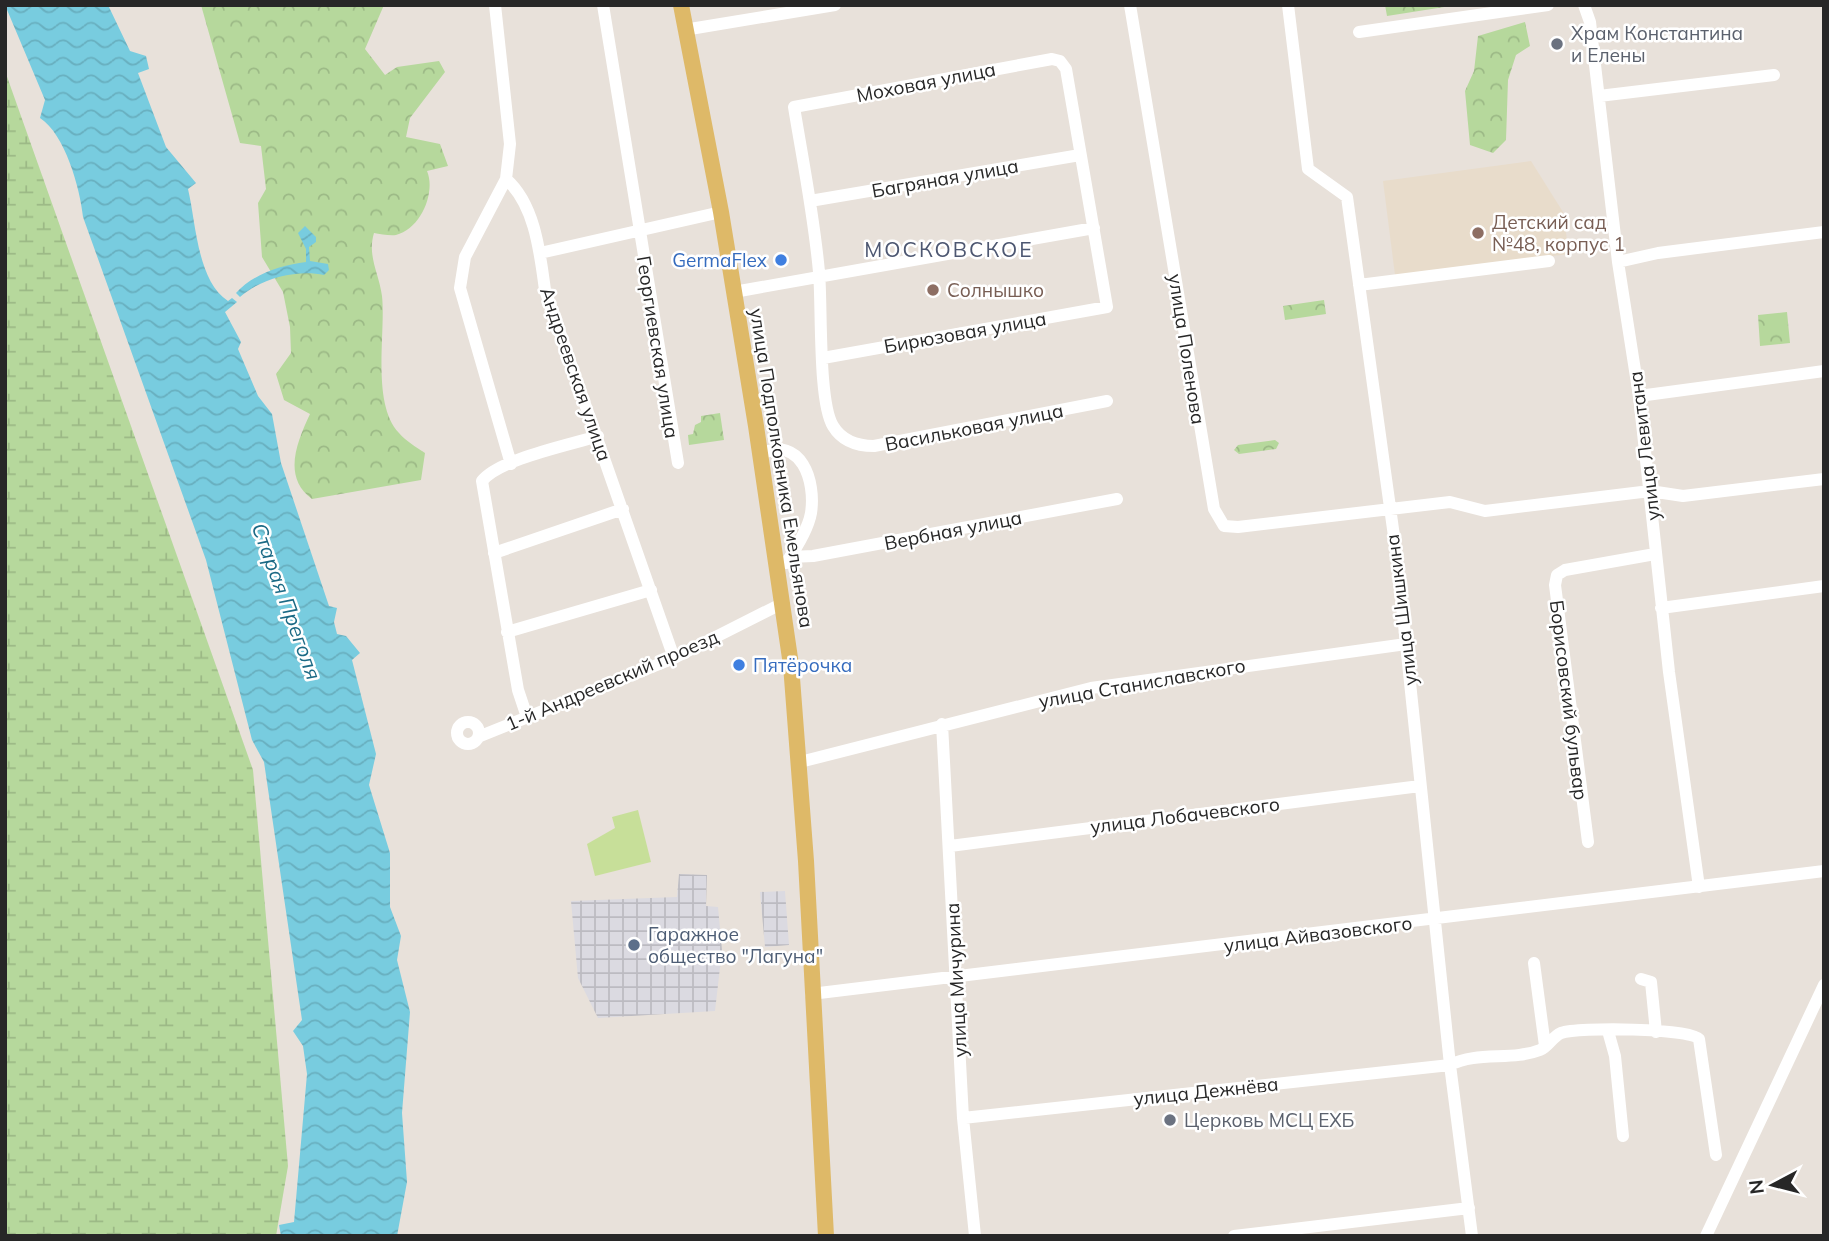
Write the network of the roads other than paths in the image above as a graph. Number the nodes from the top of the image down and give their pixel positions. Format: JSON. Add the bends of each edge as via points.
{"nodes":[{"id":1,"x":495,"y":5,"type":"edge"},
{"id":2,"x":603,"y":5,"type":"edge"},
{"id":3,"x":681,"y":5,"type":"edge"},
{"id":4,"x":835,"y":5,"type":"edge"},
{"id":5,"x":1130,"y":5,"type":"edge"},
{"id":6,"x":1288,"y":5,"type":"edge"},
{"id":7,"x":1548,"y":5,"type":"edge"},
{"id":8,"x":1584,"y":5,"type":"edge"},
{"id":9,"x":684,"y":30,"type":"junction"},
{"id":10,"x":1359,"y":32,"type":"dead end"},
{"id":11,"x":1774,"y":75,"type":"dead end"},
{"id":12,"x":1599,"y":96,"type":"junction"},
{"id":13,"x":1080,"y":155,"type":"junction"},
{"id":14,"x":506,"y":178,"type":"junction"},
{"id":15,"x":810,"y":201,"type":"junction"},
{"id":16,"x":721,"y":212,"type":"junction"},
{"id":17,"x":1094,"y":228,"type":"junction"},
{"id":18,"x":639,"y":230,"type":"junction"},
{"id":19,"x":1824,"y":232,"type":"edge"},
{"id":20,"x":540,"y":253,"type":"junction"},
{"id":21,"x":1549,"y":261,"type":"dead end"},
{"id":22,"x":1618,"y":262,"type":"junction"},
{"id":23,"x":820,"y":276,"type":"junction"},
{"id":24,"x":1359,"y":285,"type":"junction"},
{"id":25,"x":734,"y":292,"type":"junction"},
{"id":26,"x":1107,"y":307,"type":"joint"},
{"id":27,"x":823,"y":358,"type":"junction"},
{"id":28,"x":1824,"y":371,"type":"edge"},
{"id":29,"x":1639,"y":396,"type":"junction"},
{"id":30,"x":1107,"y":401,"type":"dead end"},
{"id":31,"x":598,"y":436,"type":"junction"},
{"id":32,"x":761,"y":454,"type":"junction"},
{"id":33,"x":678,"y":463,"type":"dead end"},
{"id":34,"x":511,"y":464,"type":"junction"},
{"id":35,"x":1824,"y":479,"type":"edge"},
{"id":36,"x":1650,"y":491,"type":"junction"},
{"id":37,"x":1117,"y":499,"type":"dead end"},
{"id":38,"x":1388,"y":508,"type":"junction"},
{"id":39,"x":623,"y":509,"type":"junction"},
{"id":40,"x":494,"y":553,"type":"junction"},
{"id":41,"x":1655,"y":554,"type":"junction"},
{"id":42,"x":790,"y":557,"type":"junction"},
{"id":43,"x":779,"y":573,"type":"junction"},
{"id":44,"x":1824,"y":586,"type":"edge"},
{"id":45,"x":651,"y":590,"type":"junction"},
{"id":46,"x":783,"y":603,"type":"junction"},
{"id":47,"x":1661,"y":608,"type":"junction"},
{"id":48,"x":507,"y":632,"type":"junction"},
{"id":49,"x":1406,"y":644,"type":"junction"},
{"id":50,"x":674,"y":658,"type":"junction"},
{"id":51,"x":527,"y":717,"type":"junction"},
{"id":52,"x":942,"y":724,"type":"junction"},
{"id":53,"x":478,"y":737,"type":"dead end"},
{"id":54,"x":800,"y":762,"type":"junction"},
{"id":55,"x":1420,"y":786,"type":"junction"},
{"id":56,"x":1588,"y":842,"type":"dead end"},
{"id":57,"x":950,"y":846,"type":"junction"},
{"id":58,"x":1824,"y":871,"type":"edge"},
{"id":59,"x":1699,"y":887,"type":"junction"},
{"id":60,"x":1435,"y":920,"type":"junction"},
{"id":61,"x":1534,"y":963,"type":"dead end"},
{"id":62,"x":956,"y":976,"type":"junction"},
{"id":63,"x":1641,"y":979,"type":"dead end"},
{"id":64,"x":1824,"y":985,"type":"edge"},
{"id":65,"x":811,"y":994,"type":"junction"},
{"id":66,"x":1608,"y":1031,"type":"junction"},
{"id":67,"x":1656,"y":1032,"type":"junction"},
{"id":68,"x":1545,"y":1046,"type":"junction"},
{"id":69,"x":1450,"y":1065,"type":"junction"},
{"id":70,"x":963,"y":1118,"type":"junction"},
{"id":71,"x":1623,"y":1136,"type":"dead end"},
{"id":72,"x":1716,"y":1155,"type":"dead end"},
{"id":73,"x":1469,"y":1208,"type":"junction"},
{"id":74,"x":826,"y":1236,"type":"edge"},
{"id":75,"x":975,"y":1236,"type":"edge"},
{"id":76,"x":1234,"y":1236,"type":"edge"},
{"id":77,"x":1472,"y":1236,"type":"edge"},
{"id":78,"x":1706,"y":1236,"type":"edge"}],
"edges":[{"from":1,"to":14,"type":"street","via":[[510,144]]},
{"from":2,"to":18,"type":"street","name":"Георгиевская улица"},
{"from":3,"to":9,"type":"main road","name":"улица Подполковника Емельянова"},
{"from":4,"to":9,"type":"street"},
{"from":5,"to":38,"type":"street","name":"улица Поленова","via":[[1217,520],[1238,527]]},
{"from":6,"to":24,"type":"street","name":"улица Шишкина","via":[[1308,169],[1347,197]]},
{"from":7,"to":10,"type":"street"},
{"from":8,"to":12,"type":"street","name":"улица Левитана"},
{"from":9,"to":16,"type":"main road","name":"улица Подполковника Емельянова"},
{"from":11,"to":12,"type":"street"},
{"from":12,"to":22,"type":"street","name":"улица Левитана"},
{"from":13,"to":15,"type":"street","name":"Багряная улица"},
{"from":13,"to":15,"type":"street","name":"Моховая улица","via":[[1066,69],[1052,59],[794,107]]},
{"from":13,"to":17,"type":"street","name":"Моховая улица"},
{"from":14,"to":20,"type":"street","name":"Андреевская улица","via":[[520,191]]},
{"from":14,"to":34,"type":"street","via":[[464,257],[460,288]]},
{"from":15,"to":23,"type":"street","name":"Моховая улица"},
{"from":16,"to":18,"type":"street","name":"Георгиевская улица"},
{"from":16,"to":25,"type":"main road","name":"улица Подполковника Емельянова"},
{"from":17,"to":23,"type":"street"},
{"from":17,"to":26,"type":"street","name":"Моховая улица"},
{"from":18,"to":20,"type":"street","name":"Георгиевская улица"},
{"from":18,"to":33,"type":"street","name":"Георгиевская улица"},
{"from":19,"to":22,"type":"street"},
{"from":20,"to":31,"type":"street","name":"Андреевская улица","via":[[545,290]]},
{"from":21,"to":24,"type":"street"},
{"from":22,"to":29,"type":"street","name":"улица Левитана"},
{"from":23,"to":25,"type":"street"},
{"from":23,"to":27,"type":"street","name":"Моховая улица"},
{"from":24,"to":38,"type":"street","name":"улица Шишкина"},
{"from":25,"to":32,"type":"main road","name":"улица Подполковника Емельянова"},
{"from":26,"to":27,"type":"street","name":"Бирюзовая улица"},
{"from":27,"to":30,"type":"street","name":"Васильковая улица","via":[[832,425],[859,446]]},
{"from":28,"to":29,"type":"street"},
{"from":29,"to":36,"type":"street","name":"улица Левитана"},
{"from":31,"to":34,"type":"street"},
{"from":31,"to":39,"type":"street","name":"Андреевская улица"},
{"from":32,"to":42,"type":"street","via":[[781,449],[803,461],[811,517]]},
{"from":32,"to":43,"type":"main road","name":"улица Подполковника Емельянова"},
{"from":34,"to":40,"type":"street","via":[[482,481]]},
{"from":35,"to":36,"type":"street","via":[[1683,496]]},
{"from":36,"to":38,"type":"street","via":[[1485,511],[1450,502]]},
{"from":36,"to":41,"type":"street","name":"улица Левитана"},
{"from":37,"to":42,"type":"street","name":"Вербная улица"},
{"from":38,"to":49,"type":"street","name":"улица Шишкина"},
{"from":39,"to":40,"type":"street"},
{"from":39,"to":45,"type":"street","name":"Андреевская улица"},
{"from":40,"to":48,"type":"street"},
{"from":41,"to":47,"type":"street","name":"улица Левитана"},
{"from":41,"to":56,"type":"street","name":"Борисовский бульвар","via":[[1557,575]]},
{"from":42,"to":43,"type":"street"},
{"from":43,"to":46,"type":"main road","name":"улица Подполковника Емельянова"},
{"from":44,"to":47,"type":"street"},
{"from":45,"to":48,"type":"street"},
{"from":45,"to":50,"type":"street","name":"Андреевская улица"},
{"from":46,"to":50,"type":"street","name":"1-й Андреевский проезд"},
{"from":46,"to":54,"type":"main road","name":"улица Подполковника Емельянова"},
{"from":47,"to":59,"type":"street","name":"улица Левитана"},
{"from":48,"to":51,"type":"street"},
{"from":49,"to":52,"type":"street","name":"улица Станиславского","via":[[1091,688]]},
{"from":49,"to":55,"type":"street","name":"улица Шишкина"},
{"from":50,"to":51,"type":"street","name":"1-й Андреевский проезд"},
{"from":51,"to":53,"type":"street","name":"1-й Андреевский проезд"},
{"from":52,"to":54,"type":"street","name":"улица Станиславского"},
{"from":52,"to":57,"type":"street","name":"улица Мичурина"},
{"from":54,"to":65,"type":"main road","name":"улица Подполковника Емельянова"},
{"from":55,"to":57,"type":"street","name":"улица Лобачевского"},
{"from":55,"to":60,"type":"street","name":"улица Шишкина"},
{"from":57,"to":62,"type":"street","name":"улица Мичурина"},
{"from":58,"to":59,"type":"street","name":"улица Айвазовского"},
{"from":59,"to":60,"type":"street","name":"улица Айвазовского"},
{"from":60,"to":62,"type":"street","name":"улица Айвазовского"},
{"from":60,"to":69,"type":"street","name":"улица Шишкина"},
{"from":61,"to":68,"type":"street"},
{"from":62,"to":65,"type":"street","name":"улица Айвазовского"},
{"from":62,"to":70,"type":"street","name":"улица Мичурина"},
{"from":63,"to":67,"type":"street","via":[[1651,982]]},
{"from":64,"to":78,"type":"street"},
{"from":65,"to":74,"type":"main road","name":"улица Подполковника Емельянова"},
{"from":66,"to":67,"type":"street","name":"улица Дежнёва"},
{"from":66,"to":68,"type":"street","name":"улица Дежнёва","via":[[1560,1033]]},
{"from":66,"to":71,"type":"street"},
{"from":67,"to":72,"type":"street","name":"улица Дежнёва","via":[[1696,1035]]},
{"from":68,"to":69,"type":"street","name":"улица Дежнёва"},
{"from":69,"to":70,"type":"street","name":"улица Дежнёва"},
{"from":69,"to":73,"type":"street","name":"улица Шишкина"},
{"from":70,"to":75,"type":"street","name":"улица Мичурина"},
{"from":73,"to":76,"type":"street"},
{"from":73,"to":77,"type":"street","name":"улица Шишкина"}]}
